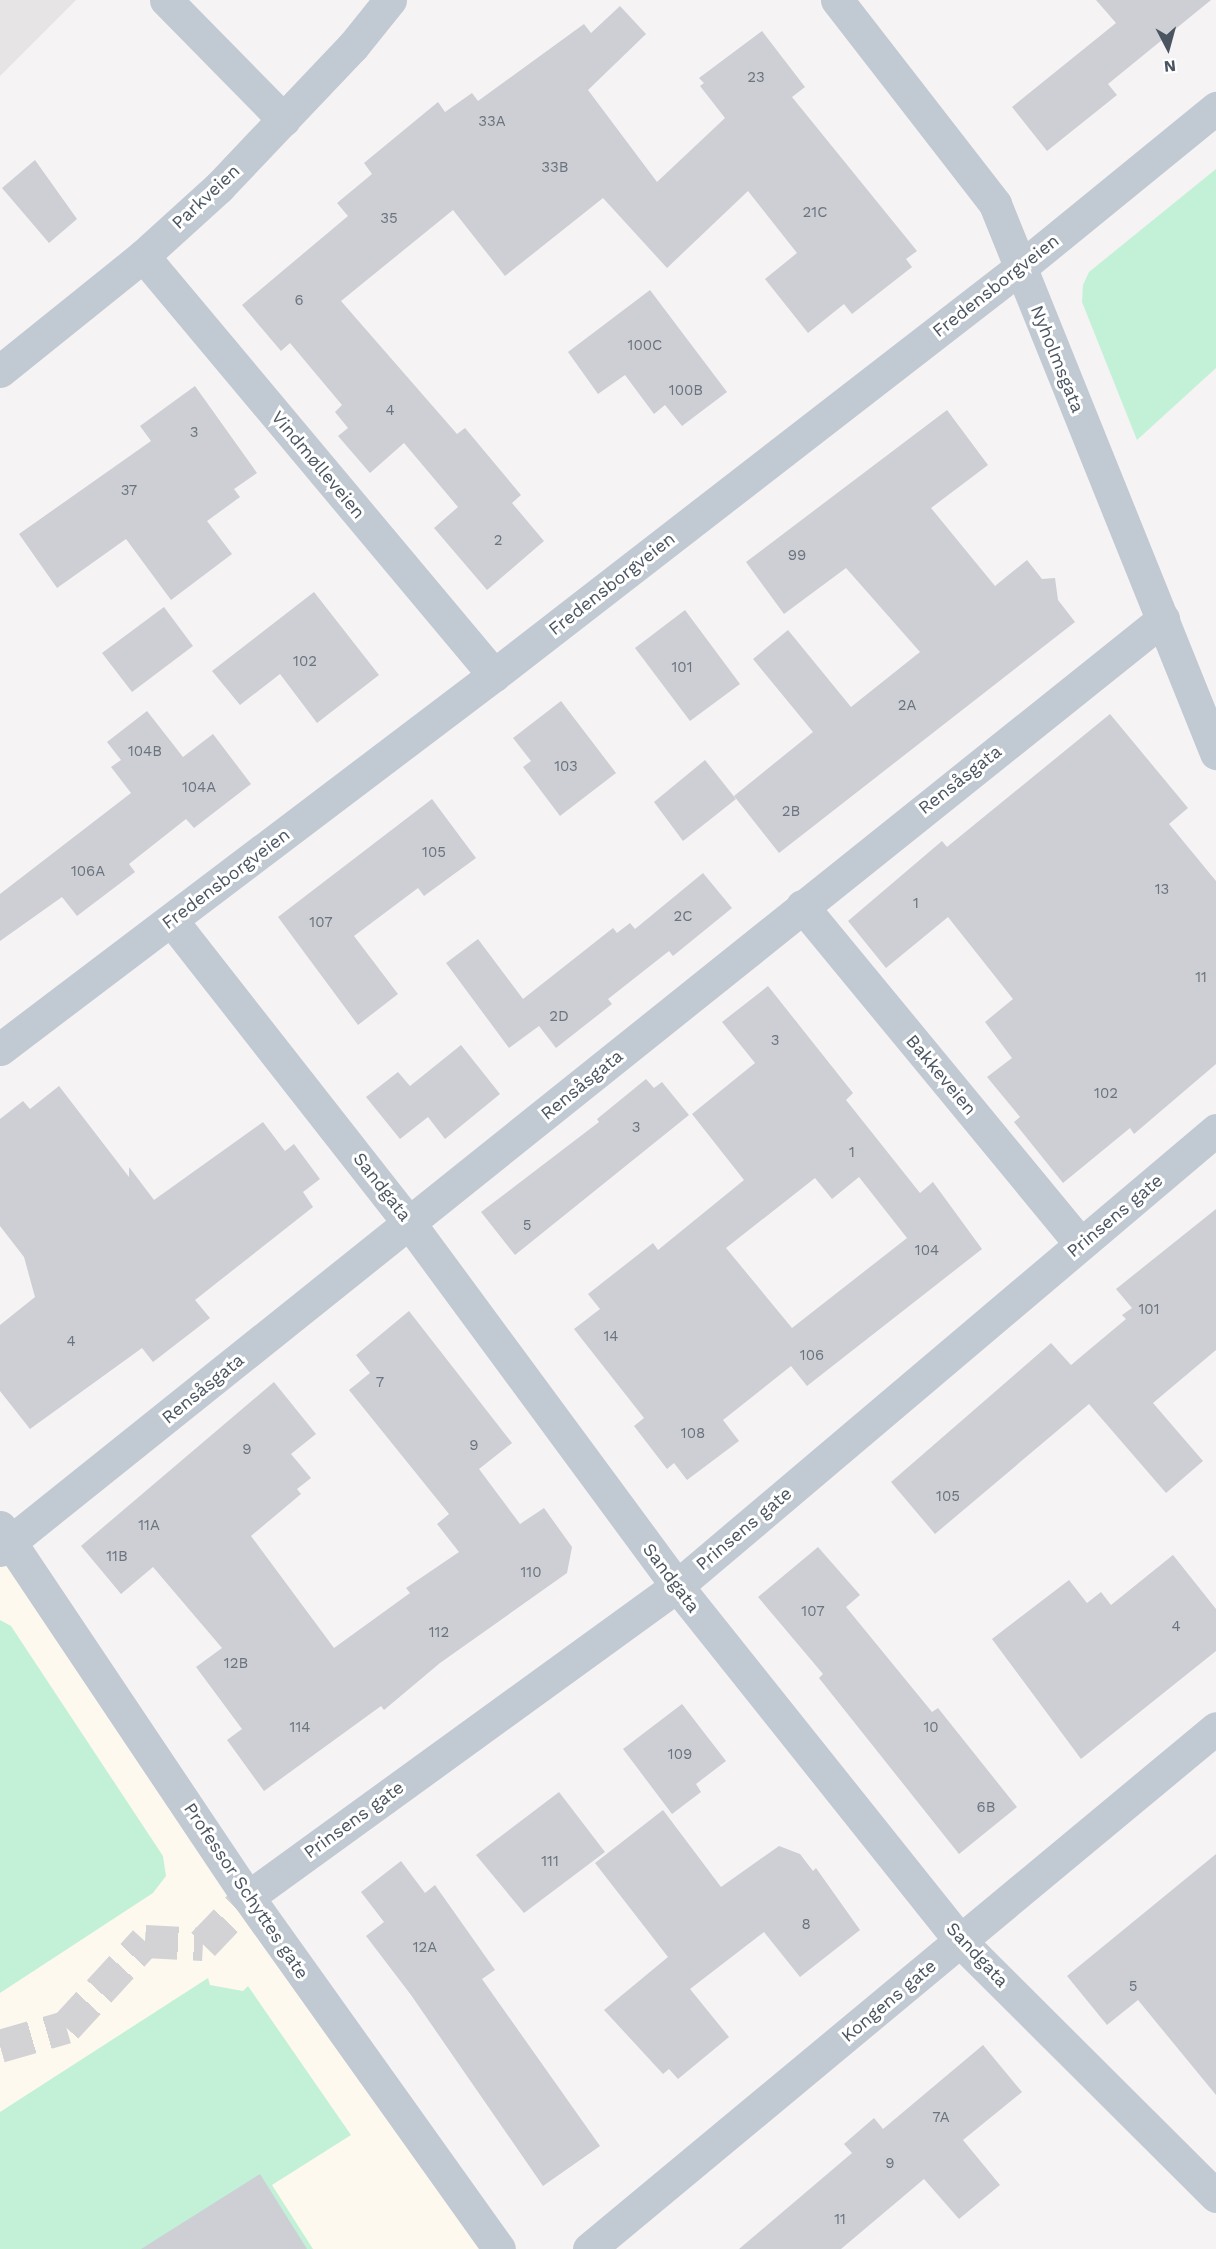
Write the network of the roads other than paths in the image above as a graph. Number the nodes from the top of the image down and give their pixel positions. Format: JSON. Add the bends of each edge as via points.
{"nodes":[{"id":1,"x":166,"y":0,"type":"edge"},
{"id":2,"x":390,"y":0,"type":"edge"},
{"id":3,"x":837,"y":0,"type":"edge"},
{"id":4,"x":1216,"y":108,"type":"edge"},
{"id":5,"x":284,"y":120,"type":"junction"},
{"id":6,"x":143,"y":256,"type":"junction"},
{"id":7,"x":1021,"y":267,"type":"junction"},
{"id":8,"x":0,"y":371,"type":"edge"},
{"id":9,"x":1163,"y":620,"type":"junction"},
{"id":10,"x":494,"y":675,"type":"junction"},
{"id":11,"x":1216,"y":753,"type":"edge"},
{"id":12,"x":802,"y":906,"type":"junction"},
{"id":13,"x":172,"y":921,"type":"junction"},
{"id":14,"x":0,"y":1049,"type":"edge"},
{"id":15,"x":1216,"y":1130,"type":"edge"},
{"id":16,"x":410,"y":1224,"type":"junction"},
{"id":17,"x":1081,"y":1244,"type":"junction"},
{"id":18,"x":3,"y":1540,"type":"edge"},
{"id":19,"x":677,"y":1586,"type":"junction"},
{"id":20,"x":1216,"y":1728,"type":"edge"},
{"id":21,"x":248,"y":1897,"type":"junction"},
{"id":22,"x":961,"y":1942,"type":"junction"},
{"id":23,"x":1216,"y":2196,"type":"edge"},
{"id":24,"x":500,"y":2249,"type":"edge"},
{"id":25,"x":589,"y":2249,"type":"edge"}],
"edges":[{"from":1,"to":5,"type":"street"},
{"from":2,"to":5,"type":"street","name":"Parkveien"},
{"from":3,"to":7,"type":"street","name":"Nyholmsgata","via":[[995,204]]},
{"from":4,"to":7,"type":"street","name":"Fredensborgveien"},
{"from":5,"to":6,"type":"street","name":"Parkveien","via":[[219,187]]},
{"from":6,"to":8,"type":"street","name":"Parkveien"},
{"from":6,"to":10,"type":"street","name":"Vindmølleveien"},
{"from":7,"to":9,"type":"street","name":"Nyholmsgata"},
{"from":7,"to":10,"type":"street","name":"Fredensborgveien"},
{"from":9,"to":11,"type":"street","name":"Nyholmsgata"},
{"from":9,"to":12,"type":"street","name":"Rensåsgata"},
{"from":10,"to":13,"type":"street","name":"Fredensborgveien"},
{"from":12,"to":16,"type":"street","name":"Rensåsgata"},
{"from":12,"to":17,"type":"street","name":"Bakkeveien"},
{"from":13,"to":14,"type":"street","name":"Fredensborgveien"},
{"from":13,"to":16,"type":"street","name":"Sandgata"},
{"from":15,"to":17,"type":"street","name":"Prinsens gate"},
{"from":16,"to":18,"type":"street","name":"Rensåsgata"},
{"from":16,"to":19,"type":"street","name":"Sandgata"},
{"from":17,"to":19,"type":"street","name":"Prinsens gate"},
{"from":18,"to":21,"type":"street","name":"Professor Schyttes gate"},
{"from":19,"to":21,"type":"street","name":"Prinsens gate"},
{"from":19,"to":22,"type":"street","name":"Sandgata"},
{"from":20,"to":22,"type":"street","name":"Kongens gate"},
{"from":21,"to":24,"type":"street","name":"Professor Schyttes gate"},
{"from":22,"to":23,"type":"street","name":"Sandgata"},
{"from":22,"to":25,"type":"street","name":"Kongens gate"}]}
